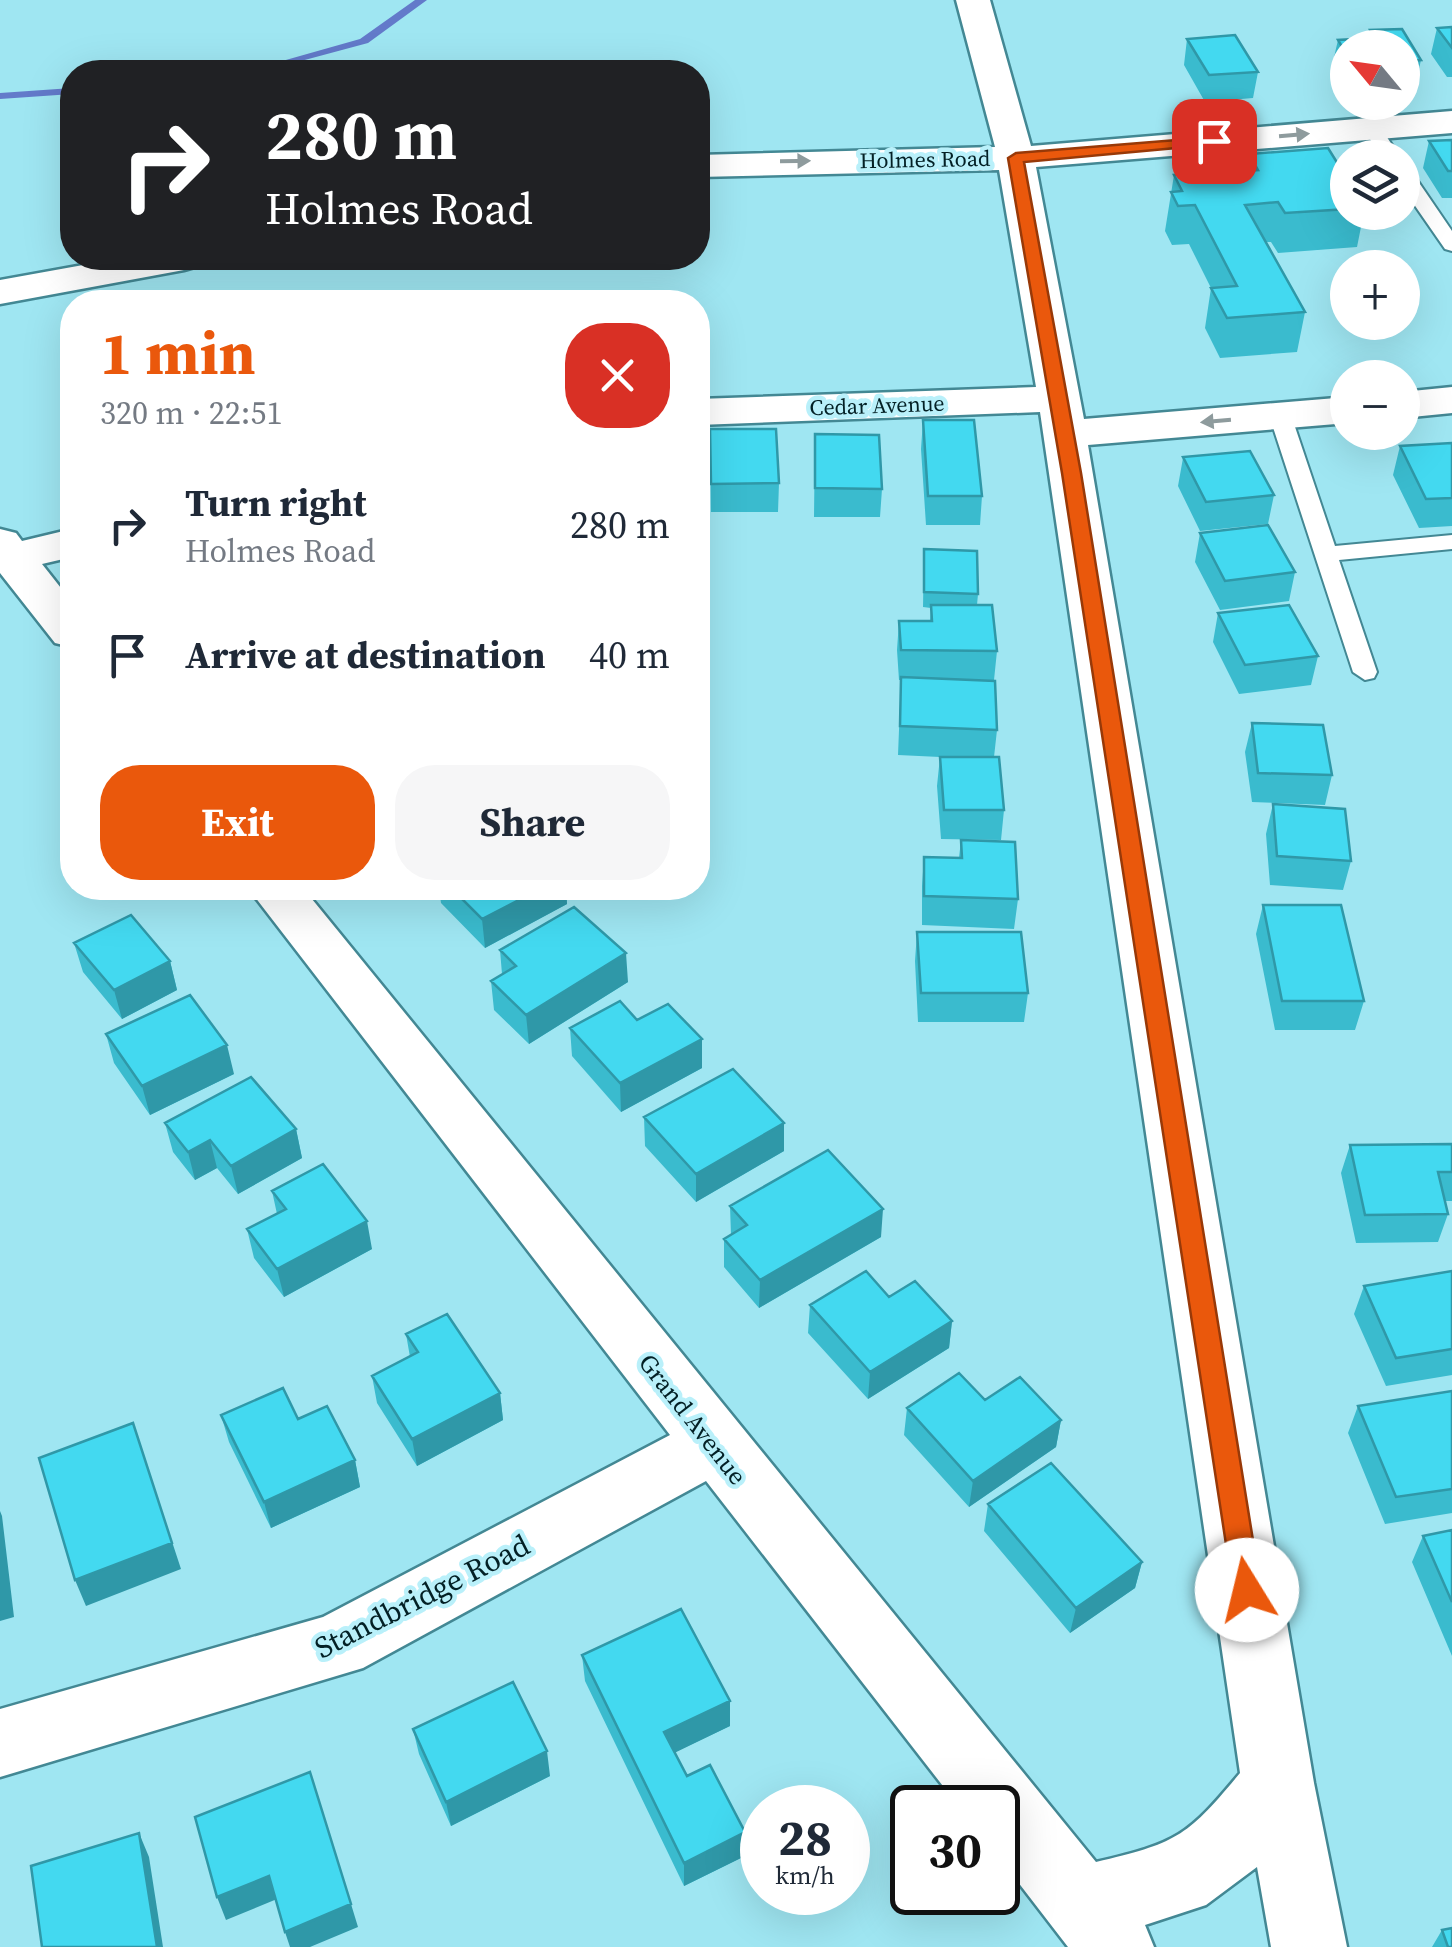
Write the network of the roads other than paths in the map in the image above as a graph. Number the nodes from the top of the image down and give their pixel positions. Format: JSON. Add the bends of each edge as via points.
{"nodes":[{"id":1,"x":973,"y":0,"type":"edge"},
{"id":2,"x":1452,"y":122,"type":"edge"},
{"id":3,"x":1392,"y":140,"type":"edge"},
{"id":4,"x":1330,"y":145,"type":"edge"},
{"id":5,"x":1016,"y":158,"type":"junction"},
{"id":6,"x":710,"y":166,"type":"edge"},
{"id":7,"x":1420,"y":198,"type":"edge"},
{"id":8,"x":1452,"y":245,"type":"edge"},
{"id":9,"x":119,"y":270,"type":"edge"},
{"id":10,"x":0,"y":292,"type":"edge"},
{"id":11,"x":1452,"y":400,"type":"edge"},
{"id":12,"x":1420,"y":403,"type":"edge"},
{"id":13,"x":710,"y":412,"type":"edge"},
{"id":14,"x":1330,"y":412,"type":"edge"},
{"id":15,"x":1280,"y":416,"type":"junction"},
{"id":16,"x":1061,"y":417,"type":"junction"},
{"id":17,"x":1452,"y":542,"type":"edge"},
{"id":18,"x":60,"y":544,"type":"edge"},
{"id":19,"x":7,"y":550,"type":"edge"},
{"id":20,"x":1326,"y":554,"type":"junction"},
{"id":21,"x":60,"y":617,"type":"edge"},
{"id":22,"x":1365,"y":672,"type":"dead end"},
{"id":23,"x":283,"y":900,"type":"edge"},
{"id":24,"x":713,"y":1444,"type":"junction"},
{"id":25,"x":0,"y":1744,"type":"edge"},
{"id":26,"x":1278,"y":1783,"type":"junction"},
{"id":27,"x":1099,"y":1925,"type":"edge"},
{"id":28,"x":1309,"y":1947,"type":"edge"}],
"edges":[{"from":1,"to":5,"type":"street"},
{"from":2,"to":3,"type":"street","name":"Holmes Road"},
{"from":5,"to":4,"type":"street","name":"Holmes Road","one_way":true},
{"from":6,"to":5,"type":"street","name":"Holmes Road","one_way":true},
{"from":5,"to":16,"type":"street"},
{"from":7,"to":8,"type":"lane"},
{"from":9,"to":10,"type":"street"},
{"from":11,"to":12,"type":"street"},
{"from":13,"to":16,"type":"street","name":"Cedar Avenue"},
{"from":14,"to":15,"type":"street","name":"Cedar Avenue"},
{"from":15,"to":16,"type":"street","name":"Cedar Avenue","one_way":true},
{"from":15,"to":20,"type":"lane"},
{"from":16,"to":26,"type":"street"},
{"from":17,"to":20,"type":"lane"},
{"from":18,"to":19,"type":"street"},
{"from":19,"to":21,"type":"street"},
{"from":20,"to":22,"type":"lane"},
{"from":23,"to":24,"type":"street","name":"Grand Avenue"},
{"from":24,"to":25,"type":"street","name":"Standbridge Road","via":[[338,1645]]},
{"from":24,"to":27,"type":"street","name":"Grand Avenue"},
{"from":26,"to":27,"type":"street","via":[[1228,1845]]},
{"from":26,"to":28,"type":"street"}]}
